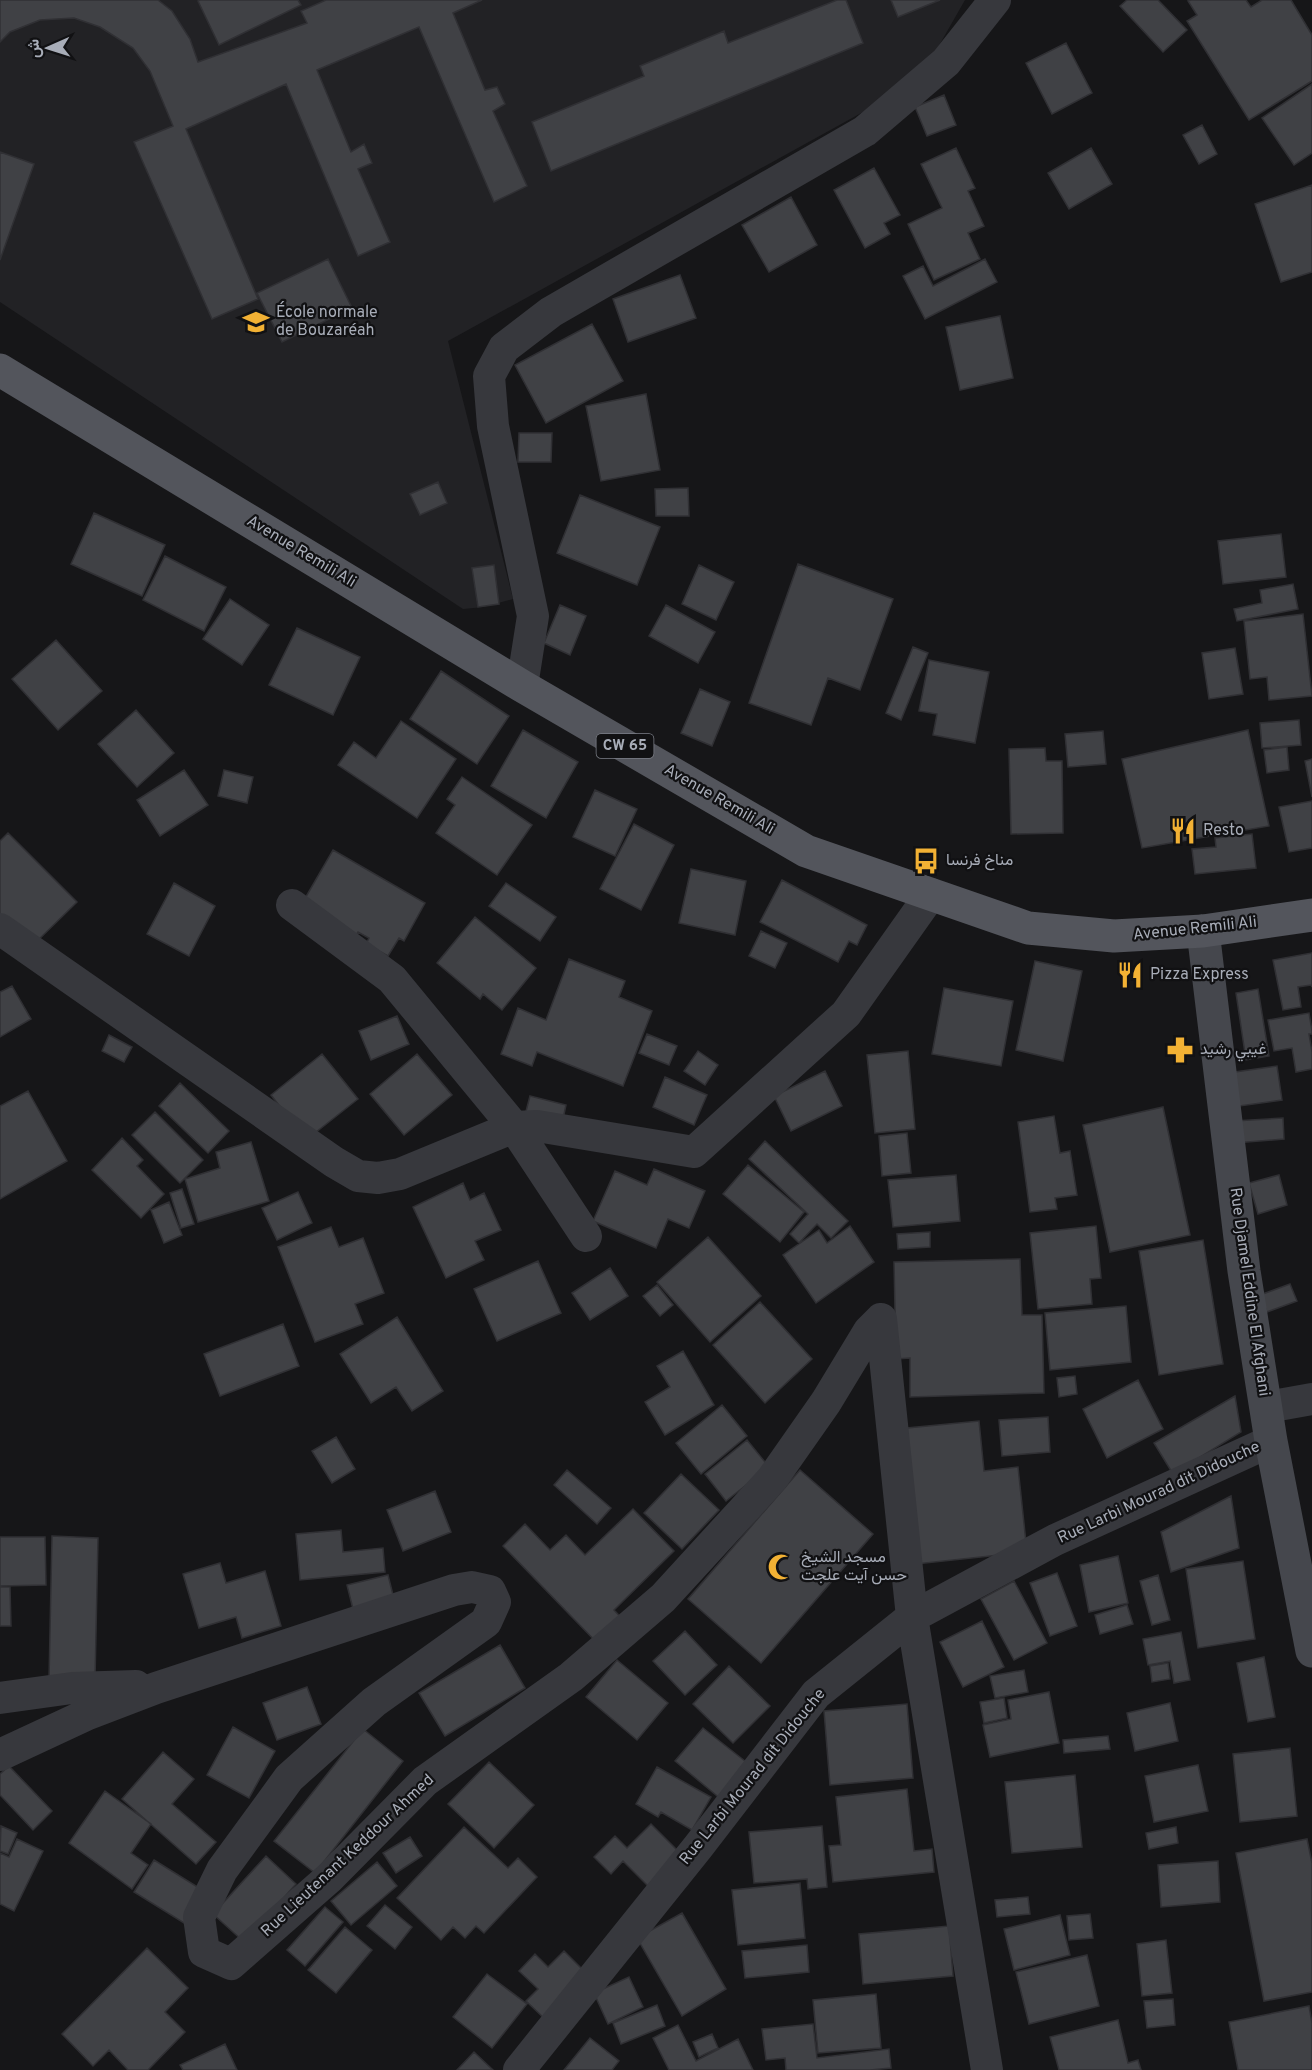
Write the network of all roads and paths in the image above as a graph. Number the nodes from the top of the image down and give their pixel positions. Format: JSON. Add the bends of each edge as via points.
{"nodes":[{"id":1,"x":995,"y":0,"type":"edge"},
{"id":2,"x":0,"y":370,"type":"edge"},
{"id":3,"x":522,"y":686,"type":"junction"},
{"id":4,"x":931,"y":894,"type":"junction"},
{"id":5,"x":292,"y":905,"type":"dead end"},
{"id":6,"x":1312,"y":915,"type":"edge"},
{"id":7,"x":0,"y":929,"type":"edge"},
{"id":8,"x":1203,"y":931,"type":"junction"},
{"id":9,"x":514,"y":1127,"type":"junction"},
{"id":10,"x":586,"y":1236,"type":"dead end"},
{"id":11,"x":1312,"y":1399,"type":"edge"},
{"id":12,"x":1267,"y":1407,"type":"junction"},
{"id":13,"x":1271,"y":1441,"type":"junction"},
{"id":14,"x":912,"y":1617,"type":"junction"},
{"id":15,"x":1312,"y":1651,"type":"edge"},
{"id":16,"x":164,"y":1684,"type":"junction"},
{"id":17,"x":0,"y":1698,"type":"edge"},
{"id":18,"x":0,"y":1755,"type":"edge"},
{"id":19,"x":519,"y":2070,"type":"edge"},
{"id":20,"x":987,"y":2070,"type":"edge"}],
"edges":[{"from":1,"to":3,"type":"street","via":[[946,62],[865,131],[551,312],[504,348],[489,376],[493,426],[533,616]]},
{"from":2,"to":3,"type":"main road","name":"Avenue Remili Ali","number":"CW 65"},
{"from":3,"to":4,"type":"main road","name":"Avenue Remili Ali","number":"CW 65","via":[[806,851]]},
{"from":4,"to":8,"type":"main road","name":"Avenue Remili Ali","number":"CW 65","via":[[1029,928],[1114,936]]},
{"from":4,"to":9,"type":"street","via":[[846,1014],[694,1152],[537,1126]]},
{"from":5,"to":9,"type":"street","via":[[392,979]]},
{"from":6,"to":8,"type":"main road","name":"Avenue Remili Ali","number":"CW 65"},
{"from":7,"to":9,"type":"street","via":[[358,1176],[400,1174]]},
{"from":8,"to":12,"type":"main road","name":"Rue Djamel Eddine El Afghani","via":[[1244,1271]]},
{"from":9,"to":10,"type":"street"},
{"from":11,"to":12,"type":"street"},
{"from":12,"to":13,"type":"main road","name":"Rue Djamel Eddine El Afghani"},
{"from":13,"to":14,"type":"street","name":"Rue Larbi Mourad dit Didouche","via":[[1056,1540]]},
{"from":13,"to":15,"type":"main road","name":"Rue Djamel Eddine El Afghani"},
{"from":14,"to":16,"type":"street","name":"Rue Lieutenant Keddour Ahmed","via":[[881,1319],[869,1331],[772,1479],[663,1598],[571,1677],[425,1781],[328,1878],[231,1964],[204,1952],[199,1917],[222,1870],[289,1778],[374,1702],[486,1622],[495,1602],[490,1591],[472,1587],[454,1590]]},
{"from":14,"to":19,"type":"street","name":"Rue Larbi Mourad dit Didouche","via":[[816,1694]]},
{"from":14,"to":20,"type":"street"},
{"from":16,"to":17,"type":"street","via":[[72,1688]]},
{"from":16,"to":18,"type":"street","name":"Rue Lieutenant Keddour Ahmed"}]}
